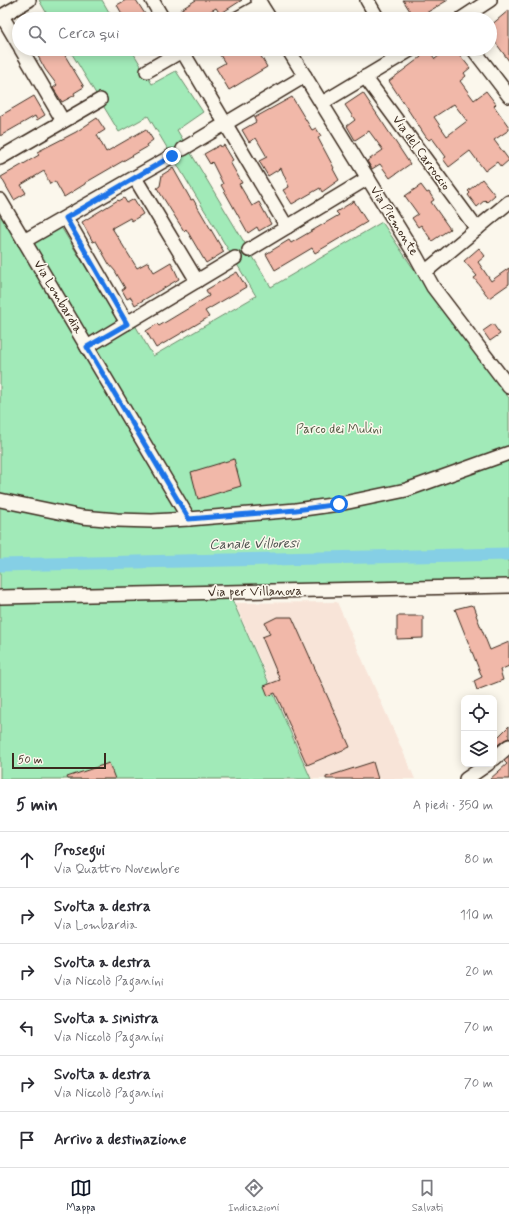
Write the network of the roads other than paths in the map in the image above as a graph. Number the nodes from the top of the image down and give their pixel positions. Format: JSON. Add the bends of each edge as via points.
{"nodes":[{"id":1,"x":29,"y":0,"type":"edge"},
{"id":2,"x":152,"y":0,"type":"edge"},
{"id":3,"x":367,"y":0,"type":"edge"},
{"id":4,"x":490,"y":0,"type":"edge"},
{"id":5,"x":259,"y":2,"type":"edge"},
{"id":6,"x":159,"y":12,"type":"edge"},
{"id":7,"x":245,"y":12,"type":"edge"},
{"id":8,"x":265,"y":12,"type":"edge"},
{"id":9,"x":374,"y":12,"type":"edge"},
{"id":10,"x":472,"y":12,"type":"edge"},
{"id":11,"x":1,"y":17,"type":"edge"},
{"id":12,"x":12,"y":34,"type":"edge"},
{"id":13,"x":25,"y":56,"type":"edge"},
{"id":14,"x":173,"y":56,"type":"edge"},
{"id":15,"x":186,"y":56,"type":"edge"},
{"id":16,"x":292,"y":56,"type":"edge"},
{"id":17,"x":396,"y":56,"type":"edge"},
{"id":18,"x":478,"y":56,"type":"edge"},
{"id":19,"x":147,"y":71,"type":"dead end"},
{"id":20,"x":305,"y":76,"type":"junction"},
{"id":21,"x":366,"y":77,"type":"junction"},
{"id":22,"x":509,"y":96,"type":"edge"},
{"id":23,"x":100,"y":100,"type":"dead end"},
{"id":24,"x":322,"y":103,"type":"junction"},
{"id":25,"x":63,"y":121,"type":"junction"},
{"id":26,"x":225,"y":124,"type":"junction"},
{"id":27,"x":0,"y":158,"type":"edge"},
{"id":28,"x":135,"y":178,"type":"junction"},
{"id":29,"x":368,"y":178,"type":"junction"},
{"id":30,"x":0,"y":200,"type":"edge"},
{"id":31,"x":509,"y":202,"type":"edge"},
{"id":32,"x":66,"y":218,"type":"junction"},
{"id":33,"x":287,"y":227,"type":"junction"},
{"id":34,"x":477,"y":229,"type":"junction"},
{"id":35,"x":24,"y":241,"type":"junction"},
{"id":36,"x":249,"y":250,"type":"dead end"},
{"id":37,"x":235,"y":258,"type":"dead end"},
{"id":38,"x":425,"y":272,"type":"junction"},
{"id":39,"x":197,"y":281,"type":"junction"},
{"id":40,"x":127,"y":324,"type":"junction"},
{"id":41,"x":87,"y":347,"type":"junction"},
{"id":42,"x":509,"y":387,"type":"edge"},
{"id":43,"x":509,"y":453,"type":"edge"},
{"id":44,"x":0,"y":500,"type":"edge"},
{"id":45,"x":189,"y":519,"type":"junction"},
{"id":46,"x":509,"y":586,"type":"edge"},
{"id":47,"x":0,"y":597,"type":"edge"},
{"id":48,"x":509,"y":746,"type":"edge"},
{"id":49,"x":497,"y":756,"type":"edge"},
{"id":50,"x":484,"y":767,"type":"edge"},
{"id":51,"x":467,"y":779,"type":"edge"}],
"edges":[{"from":1,"to":11,"type":"street"},
{"from":2,"to":6,"type":"street"},
{"from":3,"to":9,"type":"street"},
{"from":4,"to":10,"type":"street"},
{"from":5,"to":7,"type":"street"},
{"from":5,"to":8,"type":"street"},
{"from":11,"to":12,"type":"street"},
{"from":13,"to":25,"type":"street"},
{"from":14,"to":19,"type":"street"},
{"from":15,"to":26,"type":"street"},
{"from":16,"to":20,"type":"street","name":"Via Piemonte"},
{"from":17,"to":21,"type":"street"},
{"from":18,"to":22,"type":"street"},
{"from":20,"to":24,"type":"street","name":"Via Piemonte"},
{"from":20,"to":26,"type":"street"},
{"from":21,"to":24,"type":"street"},
{"from":21,"to":34,"type":"street","name":"Via del Carroccio"},
{"from":23,"to":25,"type":"street"},
{"from":24,"to":29,"type":"street","name":"Via Piemonte"},
{"from":25,"to":27,"type":"street"},
{"from":26,"to":28,"type":"street"},
{"from":26,"to":33,"type":"street"},
{"from":28,"to":32,"type":"street"},
{"from":28,"to":39,"type":"street"},
{"from":29,"to":33,"type":"street"},
{"from":29,"to":38,"type":"street","name":"Via Piemonte"},
{"from":30,"to":35,"type":"street","name":"Via Lombardia"},
{"from":31,"to":34,"type":"street"},
{"from":32,"to":35,"type":"street"},
{"from":32,"to":40,"type":"street"},
{"from":33,"to":36,"type":"street"},
{"from":34,"to":38,"type":"street"},
{"from":35,"to":41,"type":"street","name":"Via Lombardia"},
{"from":37,"to":39,"type":"street"},
{"from":38,"to":42,"type":"street","name":"Via Piemonte","via":[[433,287]]},
{"from":39,"to":40,"type":"street"},
{"from":40,"to":41,"type":"street"},
{"from":41,"to":45,"type":"street","name":"Via Lombardia"},
{"from":43,"to":45,"type":"street","via":[[406,490],[339,504]]},
{"from":44,"to":45,"type":"street","via":[[82,517],[131,520]]},
{"from":46,"to":47,"type":"street","name":"Via per Villanova"},
{"from":48,"to":49,"type":"street"},
{"from":50,"to":51,"type":"street"}]}
